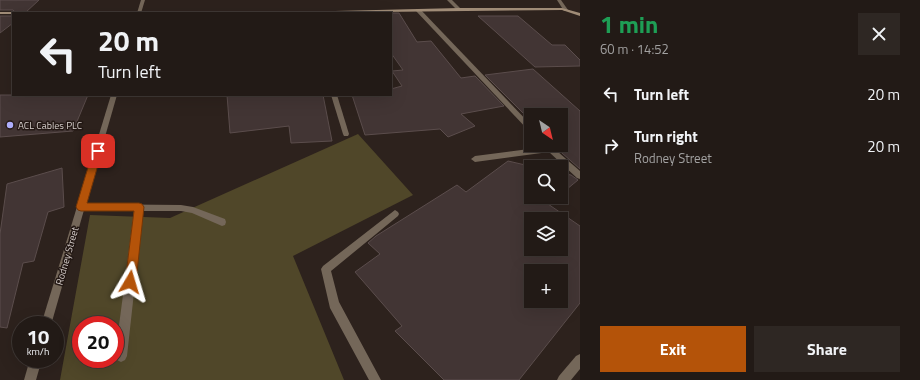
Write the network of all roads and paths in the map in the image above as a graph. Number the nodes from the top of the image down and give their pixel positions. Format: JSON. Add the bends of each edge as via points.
{"nodes":[{"id":1,"x":143,"y":0,"type":"edge"},
{"id":2,"x":449,"y":0,"type":"edge"},
{"id":3,"x":559,"y":0,"type":"edge"},
{"id":4,"x":458,"y":9,"type":"junction"},
{"id":5,"x":418,"y":10,"type":"junction"},
{"id":6,"x":566,"y":10,"type":"junction"},
{"id":7,"x":138,"y":12,"type":"edge"},
{"id":8,"x":346,"y":12,"type":"edge"},
{"id":9,"x":0,"y":13,"type":"edge"},
{"id":10,"x":12,"y":13,"type":"edge"},
{"id":11,"x":580,"y":15,"type":"edge"},
{"id":12,"x":114,"y":96,"type":"edge"},
{"id":13,"x":334,"y":96,"type":"edge"},
{"id":14,"x":524,"y":122,"type":"edge"},
{"id":15,"x":346,"y":134,"type":"dead end"},
{"id":16,"x":524,"y":151,"type":"edge"},
{"id":17,"x":554,"y":152,"type":"edge"},
{"id":18,"x":475,"y":159,"type":"dead end"},
{"id":19,"x":580,"y":176,"type":"edge"},
{"id":20,"x":81,"y":207,"type":"junction"},
{"id":21,"x":139,"y":207,"type":"junction"},
{"id":22,"x":395,"y":214,"type":"dead end"},
{"id":23,"x":222,"y":222,"type":"dead end"},
{"id":24,"x":49,"y":316,"type":"edge"},
{"id":25,"x":124,"y":331,"type":"edge"},
{"id":26,"x":580,"y":360,"type":"edge"},
{"id":27,"x":33,"y":368,"type":"edge"},
{"id":28,"x":30,"y":380,"type":"edge"},
{"id":29,"x":375,"y":380,"type":"edge"},
{"id":30,"x":563,"y":380,"type":"edge"}],
"edges":[{"from":1,"to":7,"type":"street"},
{"from":2,"to":4,"type":"street"},
{"from":3,"to":6,"type":"street"},
{"from":4,"to":5,"type":"street"},
{"from":4,"to":6,"type":"street"},
{"from":5,"to":8,"type":"street"},
{"from":5,"to":14,"type":"street"},
{"from":6,"to":11,"type":"street"},
{"from":9,"to":10,"type":"street"},
{"from":12,"to":20,"type":"street","name":"Rodney Street"},
{"from":13,"to":15,"type":"street"},
{"from":16,"to":18,"type":"street"},
{"from":17,"to":19,"type":"street"},
{"from":20,"to":21,"type":"street"},
{"from":20,"to":24,"type":"street","name":"Rodney Street"},
{"from":21,"to":23,"type":"street","via":[[192,210]]},
{"from":21,"to":25,"type":"street"},
{"from":22,"to":29,"type":"street","via":[[326,269],[334,304]]},
{"from":26,"to":30,"type":"street"},
{"from":27,"to":28,"type":"street"}]}
